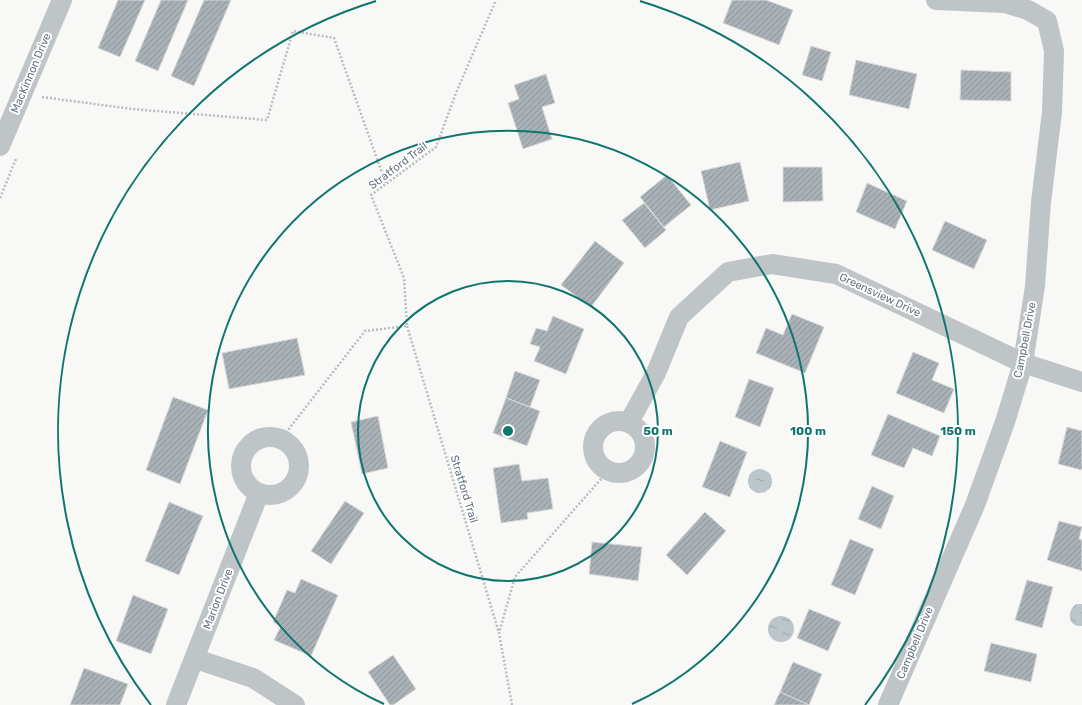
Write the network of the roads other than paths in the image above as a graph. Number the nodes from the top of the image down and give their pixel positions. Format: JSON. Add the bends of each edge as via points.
{"nodes":[{"id":1,"x":62,"y":0,"type":"edge"},
{"id":2,"x":936,"y":0,"type":"edge"},
{"id":3,"x":0,"y":146,"type":"edge"},
{"id":4,"x":1023,"y":363,"type":"junction"},
{"id":5,"x":1082,"y":382,"type":"edge"},
{"id":6,"x":629,"y":422,"type":"junction"},
{"id":7,"x":259,"y":493,"type":"junction"},
{"id":8,"x":196,"y":659,"type":"junction"},
{"id":9,"x":895,"y":703,"type":"edge"},
{"id":10,"x":176,"y":705,"type":"edge"},
{"id":11,"x":295,"y":705,"type":"edge"}],
"edges":[{"from":1,"to":3,"type":"street","name":"MacKinnon Drive"},
{"from":2,"to":4,"type":"street","name":"Campbell Drive","via":[[1005,3],[1028,10],[1047,21],[1054,51],[1052,112],[1041,202],[1035,286]]},
{"from":4,"to":5,"type":"street","name":"Greensview Drive"},
{"from":4,"to":6,"type":"street","name":"Greensview Drive","via":[[836,274],[772,264],[728,272],[679,317],[656,373]]},
{"from":4,"to":9,"type":"street","name":"Campbell Drive","via":[[1006,422],[975,505]]},
{"from":6,"to":6,"type":"street","via":[[644,437],[646,444],[642,460],[624,473],[608,471],[601,467],[593,452],[595,435],[606,423],[614,420]]},
{"from":7,"to":7,"type":"street","via":[[249,487],[243,477],[243,454],[249,445],[259,439],[281,439],[291,445],[297,455],[297,477],[290,487],[281,493]]},
{"from":7,"to":8,"type":"street","name":"Marion Drive"},
{"from":8,"to":10,"type":"street","name":"Marion Drive"},
{"from":8,"to":11,"type":"street","via":[[253,678]]}]}
